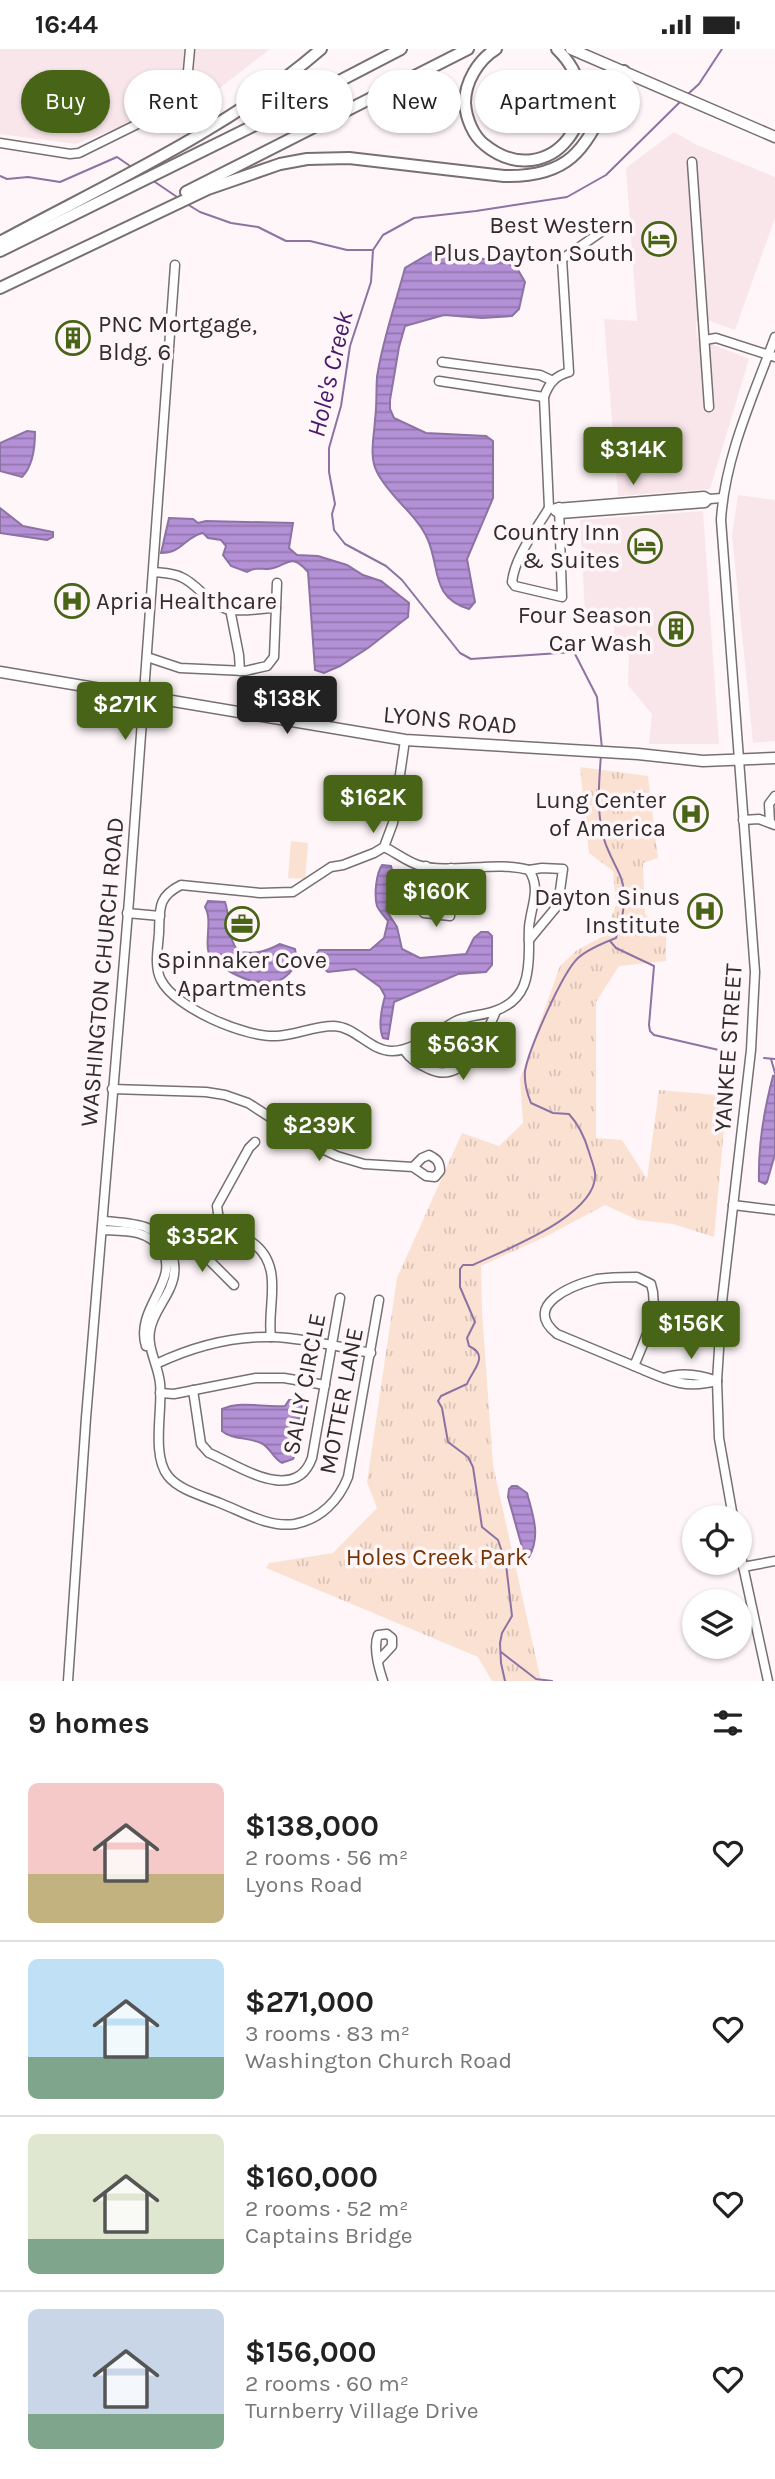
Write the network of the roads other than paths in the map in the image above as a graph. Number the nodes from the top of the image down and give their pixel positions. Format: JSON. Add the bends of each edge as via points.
{"nodes":[{"id":1,"x":190,"y":49,"type":"edge"},
{"id":2,"x":321,"y":49,"type":"edge"},
{"id":3,"x":401,"y":49,"type":"edge"},
{"id":4,"x":467,"y":49,"type":"edge"},
{"id":5,"x":496,"y":49,"type":"edge"},
{"id":6,"x":557,"y":49,"type":"edge"},
{"id":7,"x":571,"y":49,"type":"edge"},
{"id":8,"x":622,"y":70,"type":"edge"},
{"id":9,"x":640,"y":78,"type":"edge"},
{"id":10,"x":590,"y":133,"type":"edge"},
{"id":11,"x":775,"y":137,"type":"edge"},
{"id":12,"x":0,"y":143,"type":"edge"},
{"id":13,"x":692,"y":162,"type":"dead end"},
{"id":14,"x":604,"y":230,"type":"dead end"},
{"id":15,"x":104,"y":237,"type":"junction"},
{"id":16,"x":0,"y":242,"type":"edge"},
{"id":17,"x":0,"y":251,"type":"edge"},
{"id":18,"x":175,"y":265,"type":"dead end"},
{"id":19,"x":0,"y":288,"type":"edge"},
{"id":20,"x":775,"y":337,"type":"edge"},
{"id":21,"x":705,"y":340,"type":"junction"},
{"id":22,"x":772,"y":356,"type":"edge"},
{"id":23,"x":442,"y":362,"type":"dead end"},
{"id":24,"x":439,"y":381,"type":"dead end"},
{"id":25,"x":553,"y":381,"type":"junction"},
{"id":26,"x":544,"y":397,"type":"junction"},
{"id":27,"x":709,"y":407,"type":"dead end"},
{"id":28,"x":722,"y":498,"type":"junction"},
{"id":29,"x":549,"y":508,"type":"junction"},
{"id":30,"x":559,"y":511,"type":"junction"},
{"id":31,"x":154,"y":572,"type":"junction"},
{"id":32,"x":277,"y":583,"type":"dead end"},
{"id":33,"x":276,"y":608,"type":"junction"},
{"id":34,"x":230,"y":609,"type":"junction"},
{"id":35,"x":147,"y":657,"type":"junction"},
{"id":36,"x":240,"y":671,"type":"junction"},
{"id":37,"x":0,"y":672,"type":"edge"},
{"id":38,"x":143,"y":697,"type":"junction"},
{"id":39,"x":405,"y":740,"type":"junction"},
{"id":40,"x":775,"y":758,"type":"edge"},
{"id":41,"x":738,"y":760,"type":"junction"},
{"id":42,"x":775,"y":796,"type":"edge"},
{"id":43,"x":743,"y":820,"type":"junction"},
{"id":44,"x":772,"y":824,"type":"edge"},
{"id":45,"x":384,"y":847,"type":"junction"},
{"id":46,"x":426,"y":866,"type":"junction"},
{"id":47,"x":451,"y":868,"type":"junction"},
{"id":48,"x":529,"y":870,"type":"junction"},
{"id":49,"x":128,"y":913,"type":"junction"},
{"id":50,"x":160,"y":916,"type":"junction"},
{"id":51,"x":529,"y":940,"type":"junction"},
{"id":52,"x":496,"y":1011,"type":"junction"},
{"id":53,"x":404,"y":1049,"type":"junction"},
{"id":54,"x":113,"y":1089,"type":"junction"},
{"id":55,"x":255,"y":1142,"type":"dead end"},
{"id":56,"x":413,"y":1167,"type":"dead end"},
{"id":57,"x":733,"y":1205,"type":"junction"},
{"id":58,"x":775,"y":1210,"type":"edge"},
{"id":59,"x":102,"y":1225,"type":"junction"},
{"id":60,"x":221,"y":1234,"type":"junction"},
{"id":61,"x":197,"y":1241,"type":"junction"},
{"id":62,"x":168,"y":1254,"type":"junction"},
{"id":63,"x":234,"y":1285,"type":"dead end"},
{"id":64,"x":340,"y":1299,"type":"dead end"},
{"id":65,"x":379,"y":1300,"type":"dead end"},
{"id":66,"x":271,"y":1337,"type":"junction"},
{"id":67,"x":332,"y":1346,"type":"junction"},
{"id":68,"x":371,"y":1353,"type":"junction"},
{"id":69,"x":156,"y":1364,"type":"junction"},
{"id":70,"x":634,"y":1366,"type":"junction"},
{"id":71,"x":717,"y":1381,"type":"junction"},
{"id":72,"x":325,"y":1385,"type":"junction"},
{"id":73,"x":193,"y":1390,"type":"junction"},
{"id":74,"x":160,"y":1394,"type":"junction"},
{"id":75,"x":731,"y":1505,"type":"edge"},
{"id":76,"x":775,"y":1561,"type":"edge"},
{"id":77,"x":752,"y":1565,"type":"edge"},
{"id":78,"x":746,"y":1575,"type":"edge"},
{"id":79,"x":379,"y":1660,"type":"dead end"},
{"id":80,"x":68,"y":1681,"type":"edge"},
{"id":81,"x":383,"y":1681,"type":"edge"},
{"id":82,"x":768,"y":1681,"type":"edge"}],
"edges":[{"from":1,"to":12,"type":"street","via":[[186,93],[169,109],[79,153]]},
{"from":2,"to":16,"type":"highway","via":[[209,129]]},
{"from":3,"to":17,"type":"highway"},
{"from":4,"to":15,"type":"highway"},
{"from":5,"to":6,"type":"highway","via":[[480,62],[469,80],[466,114],[478,139],[494,152],[529,160],[563,145],[581,114],[577,76]]},
{"from":7,"to":8,"type":"main road"},
{"from":9,"to":11,"type":"main road"},
{"from":10,"to":15,"type":"highway","via":[[568,161],[532,175],[504,176],[349,158],[281,164],[208,190]]},
{"from":13,"to":21,"type":"street"},
{"from":14,"to":25,"type":"street","via":[[562,259],[569,372]]},
{"from":15,"to":19,"type":"highway"},
{"from":18,"to":31,"type":"street","name":"WASHINGTON CHURCH ROAD"},
{"from":20,"to":22,"type":"street","name":"YANKEE STREET"},
{"from":21,"to":22,"type":"street","via":[[716,338]]},
{"from":21,"to":27,"type":"street"},
{"from":22,"to":28,"type":"street","name":"YANKEE STREET","via":[[729,461]]},
{"from":23,"to":25,"type":"street","via":[[540,375]]},
{"from":24,"to":26,"type":"street"},
{"from":25,"to":26,"type":"street"},
{"from":26,"to":29,"type":"street"},
{"from":28,"to":30,"type":"street","via":[[704,495]]},
{"from":28,"to":41,"type":"street","name":"YANKEE STREET","via":[[720,541]]},
{"from":29,"to":30,"type":"street"},
{"from":29,"to":30,"type":"street","via":[[528,541],[512,582],[562,597]]},
{"from":31,"to":34,"type":"street","via":[[178,575]]},
{"from":31,"to":35,"type":"street","name":"WASHINGTON CHURCH ROAD"},
{"from":32,"to":33,"type":"street"},
{"from":33,"to":34,"type":"street"},
{"from":33,"to":36,"type":"street","via":[[271,663]]},
{"from":34,"to":36,"type":"street"},
{"from":35,"to":36,"type":"street","via":[[180,668]]},
{"from":35,"to":38,"type":"street","name":"WASHINGTON CHURCH ROAD"},
{"from":37,"to":38,"type":"main road","name":"LYONS ROAD"},
{"from":38,"to":39,"type":"main road","name":"LYONS ROAD"},
{"from":38,"to":49,"type":"street","name":"WASHINGTON CHURCH ROAD"},
{"from":39,"to":41,"type":"main road","name":"LYONS ROAD"},
{"from":39,"to":45,"type":"street","via":[[393,824]]},
{"from":40,"to":41,"type":"main road","name":"LYONS ROAD"},
{"from":41,"to":43,"type":"street","name":"YANKEE STREET"},
{"from":42,"to":44,"type":"street","via":[[769,804]]},
{"from":43,"to":44,"type":"street"},
{"from":43,"to":57,"type":"street","name":"YANKEE STREET","via":[[754,1005]]},
{"from":45,"to":46,"type":"street"},
{"from":45,"to":50,"type":"street","via":[[331,867],[292,892],[181,885],[162,898]]},
{"from":46,"to":47,"type":"street"},
{"from":46,"to":47,"type":"street","via":[[424,913],[437,915],[450,915]]},
{"from":47,"to":48,"type":"street","via":[[518,866]]},
{"from":48,"to":51,"type":"street","via":[[536,889]]},
{"from":48,"to":51,"type":"street","via":[[563,869],[558,905]]},
{"from":49,"to":50,"type":"street"},
{"from":49,"to":54,"type":"street","name":"WASHINGTON CHURCH ROAD"},
{"from":50,"to":53,"type":"street","via":[[160,979],[176,999],[201,1015],[275,1037],[336,1026],[389,1051]]},
{"from":51,"to":52,"type":"street","via":[[526,985],[513,1001]]},
{"from":52,"to":53,"type":"street","via":[[459,1019]]},
{"from":52,"to":53,"type":"street","via":[[478,1049],[448,1073],[411,1060]]},
{"from":54,"to":56,"type":"street","via":[[225,1095],[248,1103],[337,1156],[363,1164]]},
{"from":54,"to":59,"type":"street","name":"WASHINGTON CHURCH ROAD"},
{"from":55,"to":60,"type":"street","via":[[217,1206]]},
{"from":57,"to":58,"type":"street"},
{"from":57,"to":71,"type":"street","name":"YANKEE STREET"},
{"from":59,"to":62,"type":"street","via":[[141,1234]]},
{"from":59,"to":80,"type":"street","name":"WASHINGTON CHURCH ROAD"},
{"from":60,"to":61,"type":"street"},
{"from":60,"to":66,"type":"street","via":[[254,1242],[266,1256],[272,1274]]},
{"from":61,"to":62,"type":"street"},
{"from":61,"to":63,"type":"street","via":[[205,1256]]},
{"from":62,"to":69,"type":"street","name":"MOTTER LANE","via":[[166,1274],[143,1333]]},
{"from":64,"to":67,"type":"street","name":"SALLY CIRCLE"},
{"from":65,"to":68,"type":"street","name":"MOTTER LANE"},
{"from":66,"to":67,"type":"street"},
{"from":66,"to":69,"type":"street","via":[[207,1345]]},
{"from":67,"to":68,"type":"street"},
{"from":67,"to":72,"type":"street","name":"SALLY CIRCLE"},
{"from":68,"to":74,"type":"street","name":"MOTTER LANE","via":[[341,1494],[320,1513],[295,1524],[262,1520],[181,1487],[168,1476],[160,1461]]},
{"from":69,"to":74,"type":"street","name":"MOTTER LANE"},
{"from":70,"to":70,"type":"street","via":[[652,1314],[653,1291],[648,1280],[598,1279],[560,1293],[547,1304],[546,1318],[557,1334]]},
{"from":70,"to":71,"type":"street","via":[[664,1378],[702,1376]]},
{"from":71,"to":75,"type":"street","name":"YANKEE STREET","via":[[719,1437]]},
{"from":72,"to":73,"type":"street","via":[[256,1378]]},
{"from":72,"to":73,"type":"street","name":"SALLY CIRCLE","via":[[307,1472],[286,1482],[275,1482],[209,1453],[201,1444]]},
{"from":73,"to":74,"type":"street"},
{"from":76,"to":77,"type":"street"},
{"from":78,"to":82,"type":"street"},
{"from":79,"to":81,"type":"street"}]}
